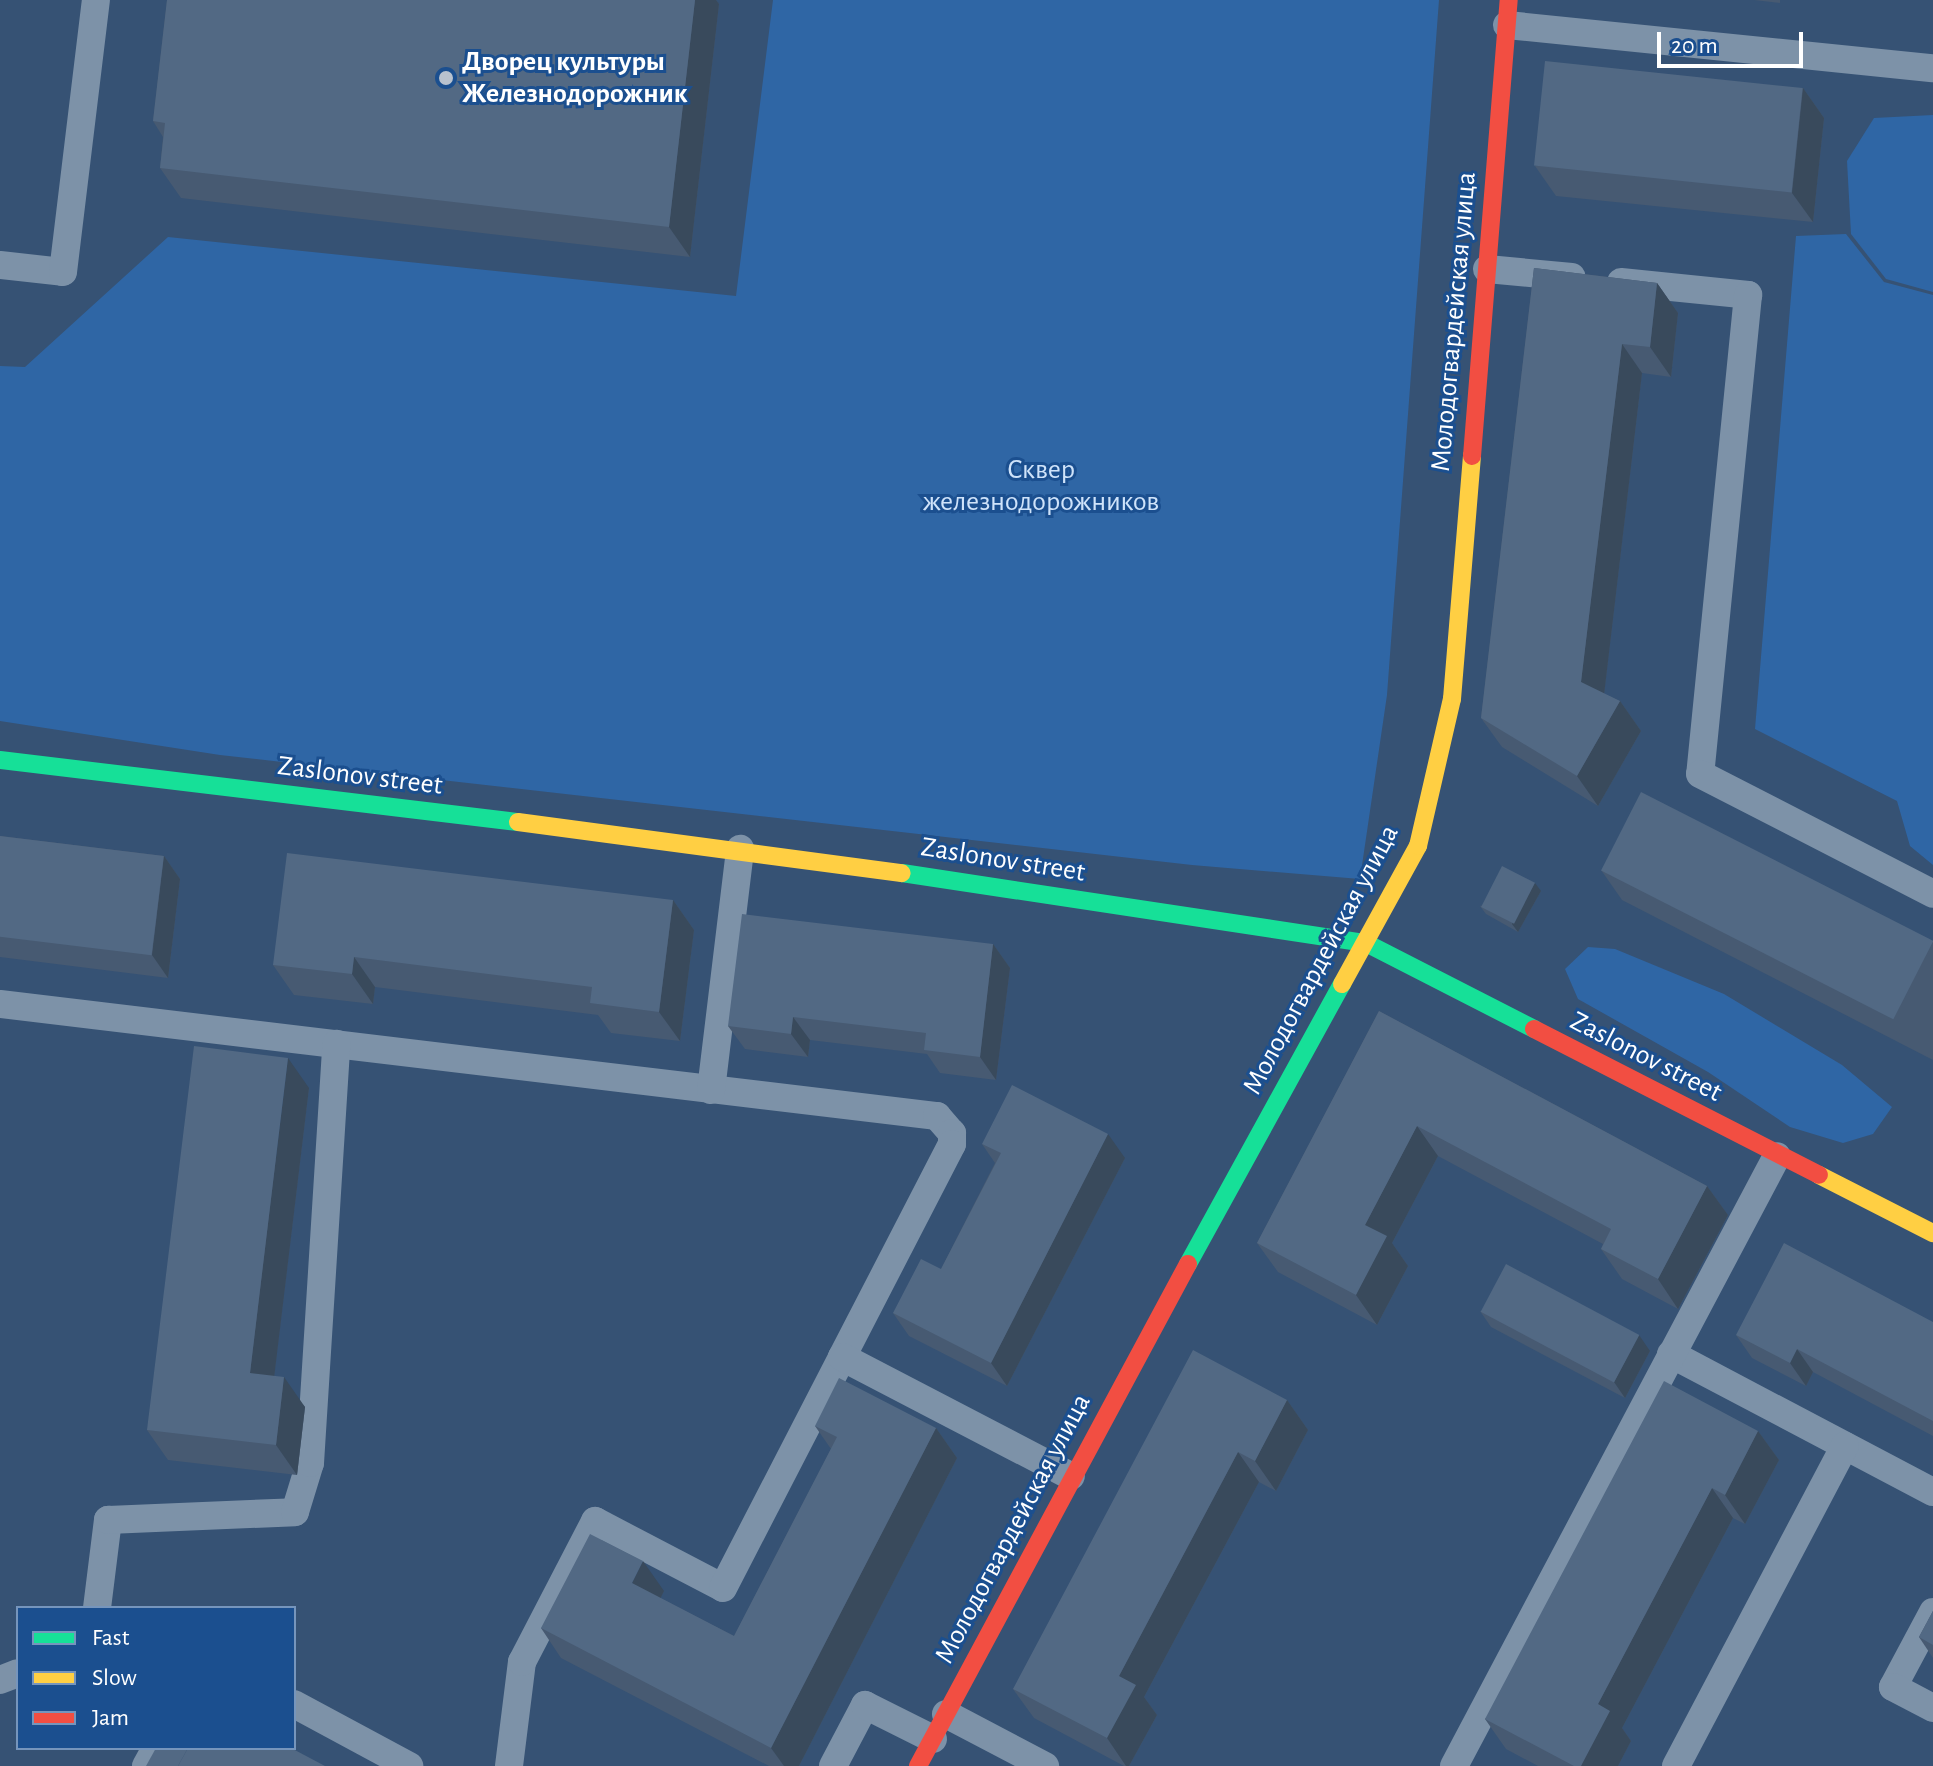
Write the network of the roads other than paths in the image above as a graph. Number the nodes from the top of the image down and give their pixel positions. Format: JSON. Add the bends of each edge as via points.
{"nodes":[{"id":1,"x":96,"y":0,"type":"edge"},
{"id":2,"x":1508,"y":12,"type":"edge"},
{"id":3,"x":1933,"y":68,"type":"edge"},
{"id":4,"x":0,"y":265,"type":"edge"},
{"id":5,"x":1487,"y":269,"type":"junction"},
{"id":6,"x":0,"y":760,"type":"edge"},
{"id":7,"x":740,"y":849,"type":"junction"},
{"id":8,"x":1933,"y":894,"type":"edge"},
{"id":9,"x":1366,"y":943,"type":"junction"},
{"id":10,"x":0,"y":1004,"type":"edge"},
{"id":11,"x":336,"y":1044,"type":"junction"},
{"id":12,"x":711,"y":1090,"type":"junction"},
{"id":13,"x":1777,"y":1156,"type":"junction"},
{"id":14,"x":1933,"y":1233,"type":"edge"},
{"id":15,"x":1671,"y":1354,"type":"junction"},
{"id":16,"x":842,"y":1357,"type":"junction"},
{"id":17,"x":1845,"y":1446,"type":"junction"},
{"id":18,"x":1071,"y":1476,"type":"junction"},
{"id":19,"x":1933,"y":1492,"type":"edge"},
{"id":20,"x":97,"y":1606,"type":"edge"},
{"id":21,"x":1933,"y":1612,"type":"edge"},
{"id":22,"x":296,"y":1705,"type":"edge"},
{"id":23,"x":1933,"y":1708,"type":"edge"},
{"id":24,"x":946,"y":1714,"type":"junction"},
{"id":25,"x":933,"y":1739,"type":"junction"},
{"id":26,"x":409,"y":1766,"type":"edge"},
{"id":27,"x":509,"y":1766,"type":"edge"},
{"id":28,"x":833,"y":1766,"type":"edge"},
{"id":29,"x":918,"y":1766,"type":"edge"},
{"id":30,"x":1045,"y":1766,"type":"edge"},
{"id":31,"x":1454,"y":1766,"type":"edge"},
{"id":32,"x":1676,"y":1766,"type":"edge"}],
"edges":[{"from":1,"to":4,"type":"lane","via":[[63,272]]},
{"from":2,"to":3,"type":"lane"},
{"from":2,"to":5,"type":"street","name":"Молодогвардейская улица"},
{"from":5,"to":8,"type":"lane","via":[[1748,295],[1700,774]]},
{"from":5,"to":9,"type":"street","name":"Молодогвардейская улица","via":[[1452,699],[1418,846]]},
{"from":6,"to":7,"type":"street","name":"Zaslonov street"},
{"from":7,"to":9,"type":"street","name":"Zaslonov street"},
{"from":7,"to":12,"type":"lane"},
{"from":9,"to":13,"type":"street","name":"Zaslonov street"},
{"from":9,"to":18,"type":"street","name":"Молодогвардейская улица"},
{"from":10,"to":11,"type":"lane"},
{"from":11,"to":12,"type":"lane"},
{"from":11,"to":20,"type":"lane","via":[[310,1463],[295,1512],[108,1520]]},
{"from":12,"to":16,"type":"lane","via":[[937,1116],[952,1133],[952,1144]]},
{"from":13,"to":14,"type":"street","name":"Zaslonov street"},
{"from":13,"to":15,"type":"lane"},
{"from":15,"to":17,"type":"lane"},
{"from":15,"to":31,"type":"lane"},
{"from":16,"to":18,"type":"lane"},
{"from":16,"to":27,"type":"lane","via":[[723,1588],[595,1521],[522,1662]]},
{"from":17,"to":19,"type":"lane"},
{"from":17,"to":32,"type":"lane"},
{"from":18,"to":24,"type":"street","name":"Молодогвардейская улица"},
{"from":21,"to":23,"type":"lane","via":[[1893,1687]]},
{"from":22,"to":26,"type":"lane"},
{"from":24,"to":25,"type":"street","name":"Молодогвардейская улица"},
{"from":24,"to":30,"type":"lane"},
{"from":25,"to":28,"type":"lane","via":[[865,1705]]},
{"from":25,"to":29,"type":"street","name":"Молодогвардейская улица"}]}
